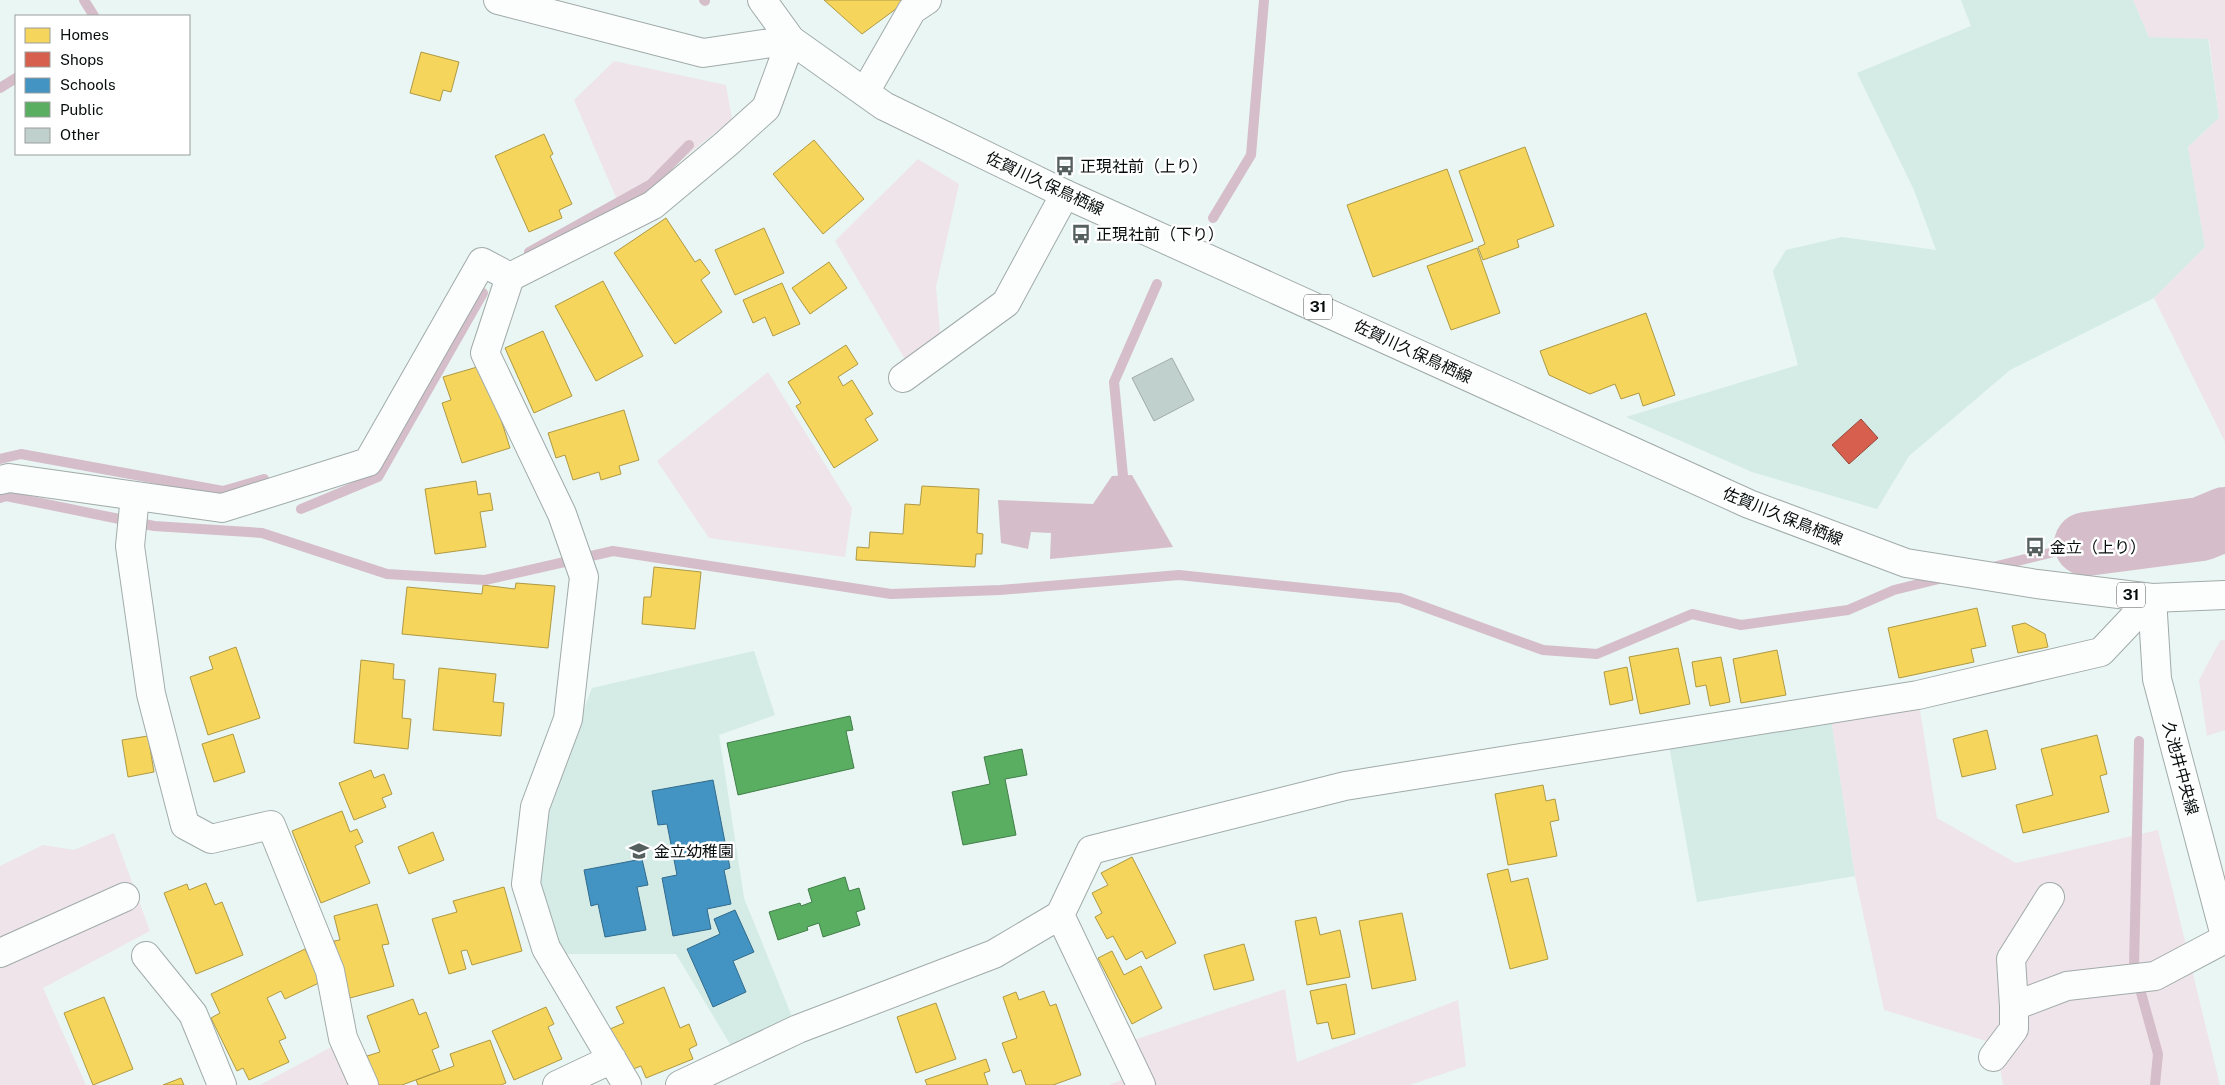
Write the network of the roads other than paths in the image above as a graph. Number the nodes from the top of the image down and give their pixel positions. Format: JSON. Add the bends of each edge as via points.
{"nodes":[{"id":1,"x":498,"y":0,"type":"edge"},
{"id":2,"x":762,"y":0,"type":"edge"},
{"id":3,"x":927,"y":0,"type":"edge"},
{"id":4,"x":791,"y":40,"type":"junction"},
{"id":5,"x":865,"y":92,"type":"junction"},
{"id":6,"x":1065,"y":194,"type":"junction"},
{"id":7,"x":510,"y":277,"type":"junction"},
{"id":8,"x":903,"y":378,"type":"dead end"},
{"id":9,"x":0,"y":480,"type":"edge"},
{"id":10,"x":135,"y":496,"type":"junction"},
{"id":11,"x":2225,"y":595,"type":"edge"},
{"id":12,"x":2152,"y":598,"type":"junction"},
{"id":13,"x":125,"y":897,"type":"dead end"},
{"id":14,"x":2050,"y":897,"type":"dead end"},
{"id":15,"x":1060,"y":915,"type":"junction"},
{"id":16,"x":2225,"y":938,"type":"edge"},
{"id":17,"x":0,"y":953,"type":"edge"},
{"id":18,"x":146,"y":956,"type":"dead end"},
{"id":19,"x":2014,"y":1006,"type":"junction"},
{"id":20,"x":1993,"y":1057,"type":"dead end"},
{"id":21,"x":612,"y":1059,"type":"junction"},
{"id":22,"x":222,"y":1085,"type":"edge"},
{"id":23,"x":364,"y":1085,"type":"edge"},
{"id":24,"x":557,"y":1085,"type":"edge"},
{"id":25,"x":628,"y":1085,"type":"edge"},
{"id":26,"x":680,"y":1085,"type":"edge"},
{"id":27,"x":1141,"y":1085,"type":"edge"}],
"edges":[{"from":1,"to":4,"type":"street","via":[[702,53]]},
{"from":2,"to":4,"type":"street","name":"佐賀川久保鳥栖線","number":"31"},
{"from":3,"to":5,"type":"street","via":[[912,10]]},
{"from":4,"to":5,"type":"street","name":"佐賀川久保鳥栖線","number":"31"},
{"from":4,"to":7,"type":"street","via":[[766,108],[726,144],[653,205]]},
{"from":5,"to":6,"type":"street","name":"佐賀川久保鳥栖線","number":"31","via":[[884,106]]},
{"from":6,"to":8,"type":"street","via":[[1006,303]]},
{"from":6,"to":12,"type":"street","name":"佐賀川久保鳥栖線","number":"31","via":[[1749,504],[1906,563]]},
{"from":7,"to":10,"type":"street","via":[[482,262],[368,462],[222,508]]},
{"from":7,"to":21,"type":"street","via":[[485,353],[562,514],[584,577],[568,719],[535,807],[526,884],[546,948]]},
{"from":9,"to":10,"type":"street","via":[[10,478]]},
{"from":10,"to":23,"type":"street","via":[[130,546],[151,694],[185,825],[211,839],[271,825],[330,971],[343,1038]]},
{"from":11,"to":12,"type":"street","number":"31"},
{"from":12,"to":15,"type":"street","via":[[2102,652],[1918,695],[1345,786],[1091,850]]},
{"from":12,"to":16,"type":"street","name":"久池井中央線","via":[[2157,679]]},
{"from":13,"to":17,"type":"street"},
{"from":14,"to":19,"type":"street","via":[[2011,959]]},
{"from":15,"to":26,"type":"street","via":[[994,954],[798,1028]]},
{"from":15,"to":27,"type":"street"},
{"from":16,"to":19,"type":"street","via":[[2155,976],[2067,986]]},
{"from":18,"to":22,"type":"street","via":[[193,1014]]},
{"from":19,"to":20,"type":"street","via":[[2014,1029]]},
{"from":21,"to":24,"type":"street"},
{"from":21,"to":25,"type":"street"}]}
